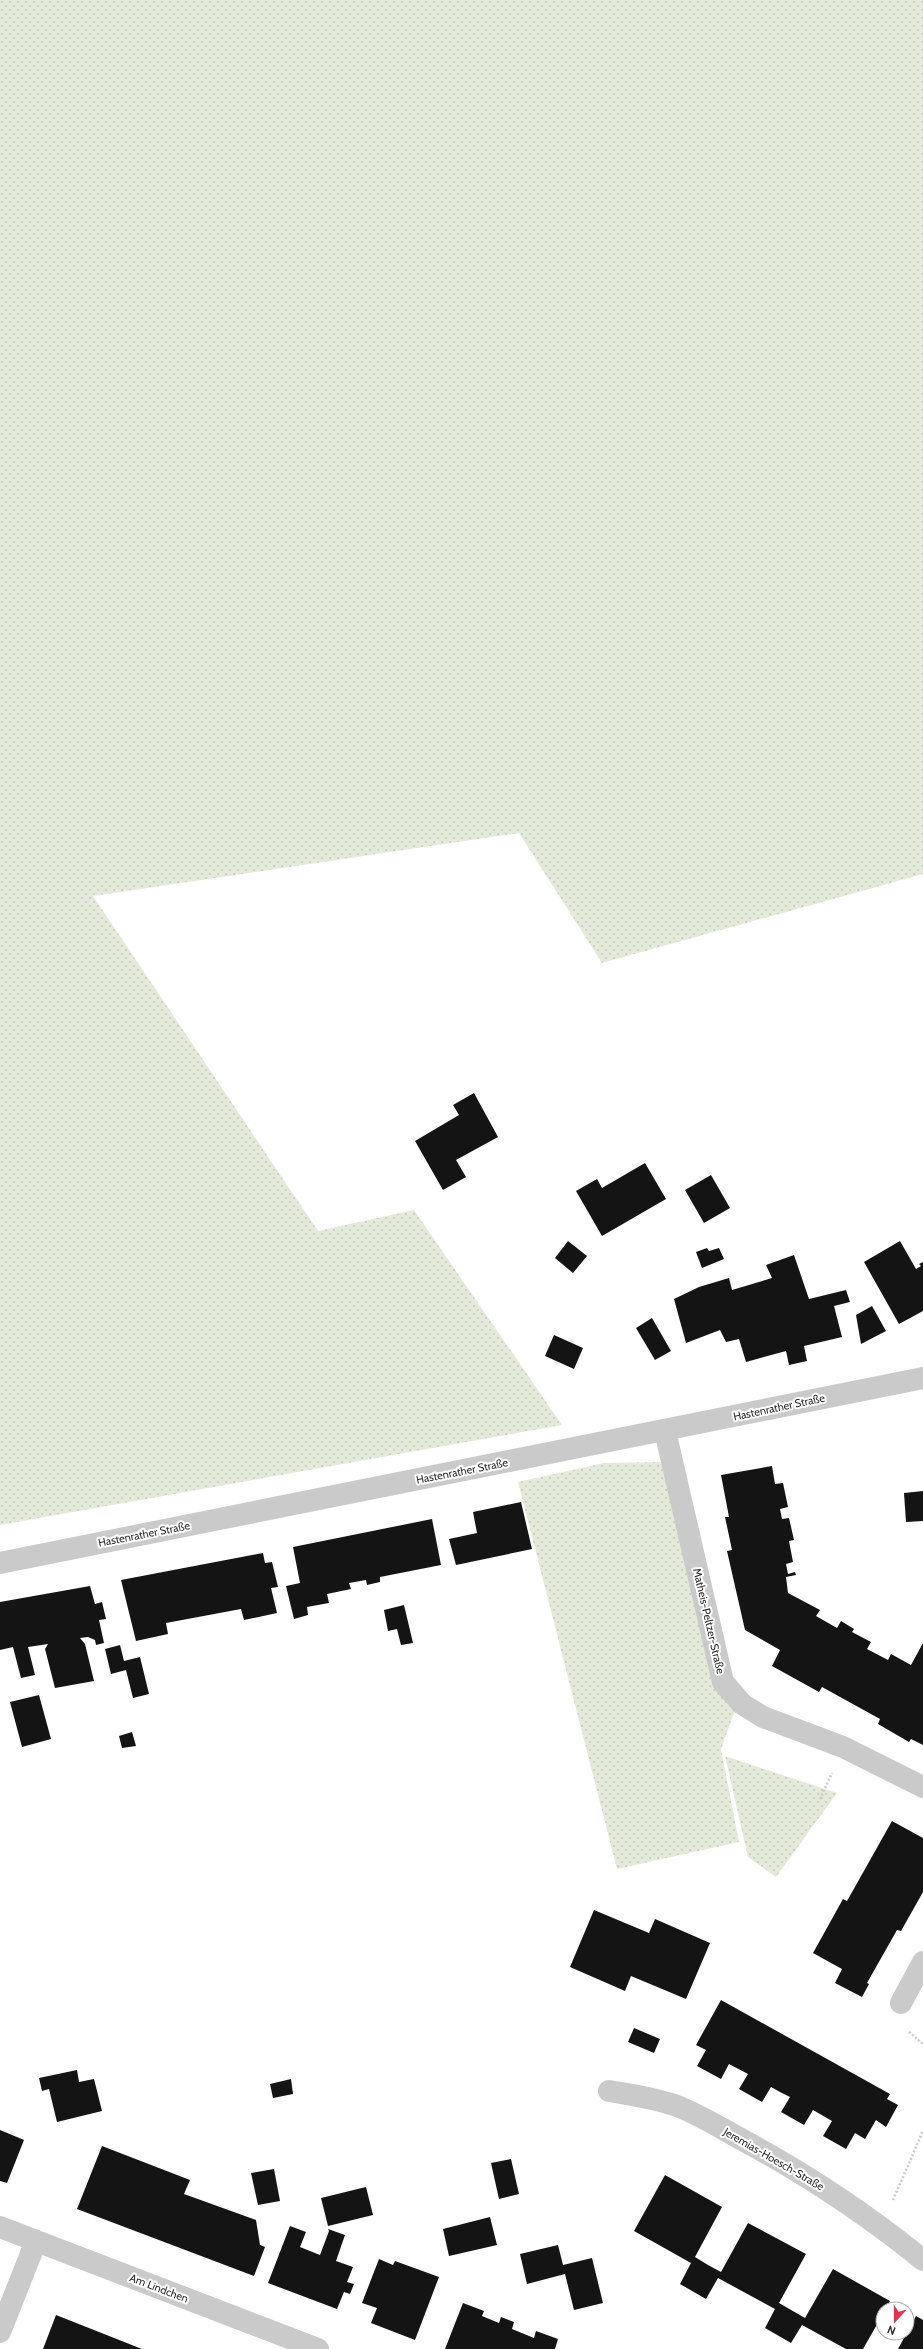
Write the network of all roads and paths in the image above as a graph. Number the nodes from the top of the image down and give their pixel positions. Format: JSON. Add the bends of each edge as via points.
{"nodes":[{"id":1,"x":923,"y":1378,"type":"edge"},
{"id":2,"x":665,"y":1431,"type":"junction"},
{"id":3,"x":0,"y":1563,"type":"edge"},
{"id":4,"x":923,"y":1787,"type":"edge"},
{"id":5,"x":923,"y":1962,"type":"edge"},
{"id":6,"x":901,"y":2003,"type":"dead end"},
{"id":7,"x":609,"y":2091,"type":"dead end"},
{"id":8,"x":923,"y":2131,"type":"edge"},
{"id":9,"x":882,"y":2226,"type":"junction"},
{"id":10,"x":0,"y":2227,"type":"edge"},
{"id":11,"x":36,"y":2241,"type":"junction"},
{"id":12,"x":923,"y":2260,"type":"edge"},
{"id":13,"x":0,"y":2332,"type":"edge"},
{"id":14,"x":318,"y":2349,"type":"edge"}],
"edges":[{"from":1,"to":2,"type":"street","name":"Hastenrather Straße"},
{"from":2,"to":3,"type":"street","name":"Hastenrather Straße"},
{"from":2,"to":4,"type":"street","name":"Matheis-Peltzer-Straße","via":[[723,1682],[742,1704],[763,1717],[850,1750]]},
{"from":5,"to":6,"type":"street"},
{"from":7,"to":9,"type":"street","name":"Jeremias-Hoesch-Straße","via":[[666,2103],[706,2120],[783,2162]]},
{"from":8,"to":9,"type":"path"},
{"from":9,"to":12,"type":"street","name":"Jeremias-Hoesch-Straße"},
{"from":10,"to":11,"type":"street","name":"Am Lindchen"},
{"from":11,"to":13,"type":"street"},
{"from":11,"to":14,"type":"street","name":"Am Lindchen"}]}
